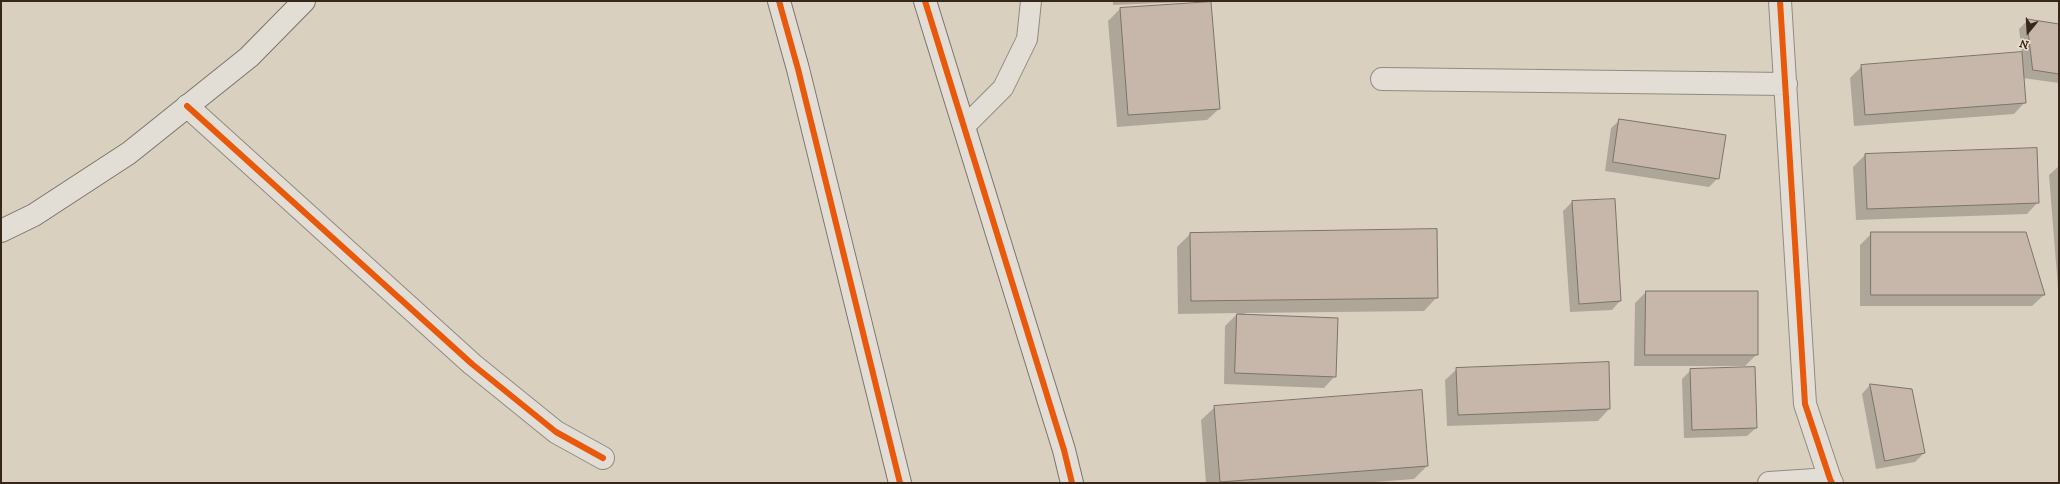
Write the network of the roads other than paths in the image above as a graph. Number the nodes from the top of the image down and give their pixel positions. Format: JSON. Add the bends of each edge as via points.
{"nodes":[{"id":1,"x":304,"y":1,"type":"edge"},
{"id":2,"x":779,"y":1,"type":"edge"},
{"id":3,"x":925,"y":1,"type":"edge"},
{"id":4,"x":1031,"y":1,"type":"edge"},
{"id":5,"x":1780,"y":1,"type":"edge"},
{"id":6,"x":1382,"y":79,"type":"dead end"},
{"id":7,"x":1786,"y":84,"type":"junction"},
{"id":8,"x":187,"y":106,"type":"junction"},
{"id":9,"x":964,"y":127,"type":"junction"},
{"id":10,"x":1,"y":231,"type":"edge"},
{"id":11,"x":603,"y":458,"type":"dead end"},
{"id":12,"x":1831,"y":481,"type":"edge"},
{"id":13,"x":900,"y":483,"type":"edge"},
{"id":14,"x":1072,"y":483,"type":"edge"},
{"id":15,"x":1769,"y":483,"type":"edge"}],
"edges":[{"from":1,"to":8,"type":"street","via":[[249,57]]},
{"from":2,"to":13,"type":"street"},
{"from":3,"to":9,"type":"street"},
{"from":4,"to":9,"type":"lane","via":[[1027,39],[1003,88]]},
{"from":5,"to":7,"type":"street"},
{"from":6,"to":7,"type":"street"},
{"from":7,"to":12,"type":"street","via":[[1805,404]]},
{"from":8,"to":10,"type":"street","via":[[129,153],[34,215]]},
{"from":8,"to":11,"type":"street","via":[[472,364],[556,432]]},
{"from":9,"to":14,"type":"street"},
{"from":12,"to":15,"type":"street"}]}
